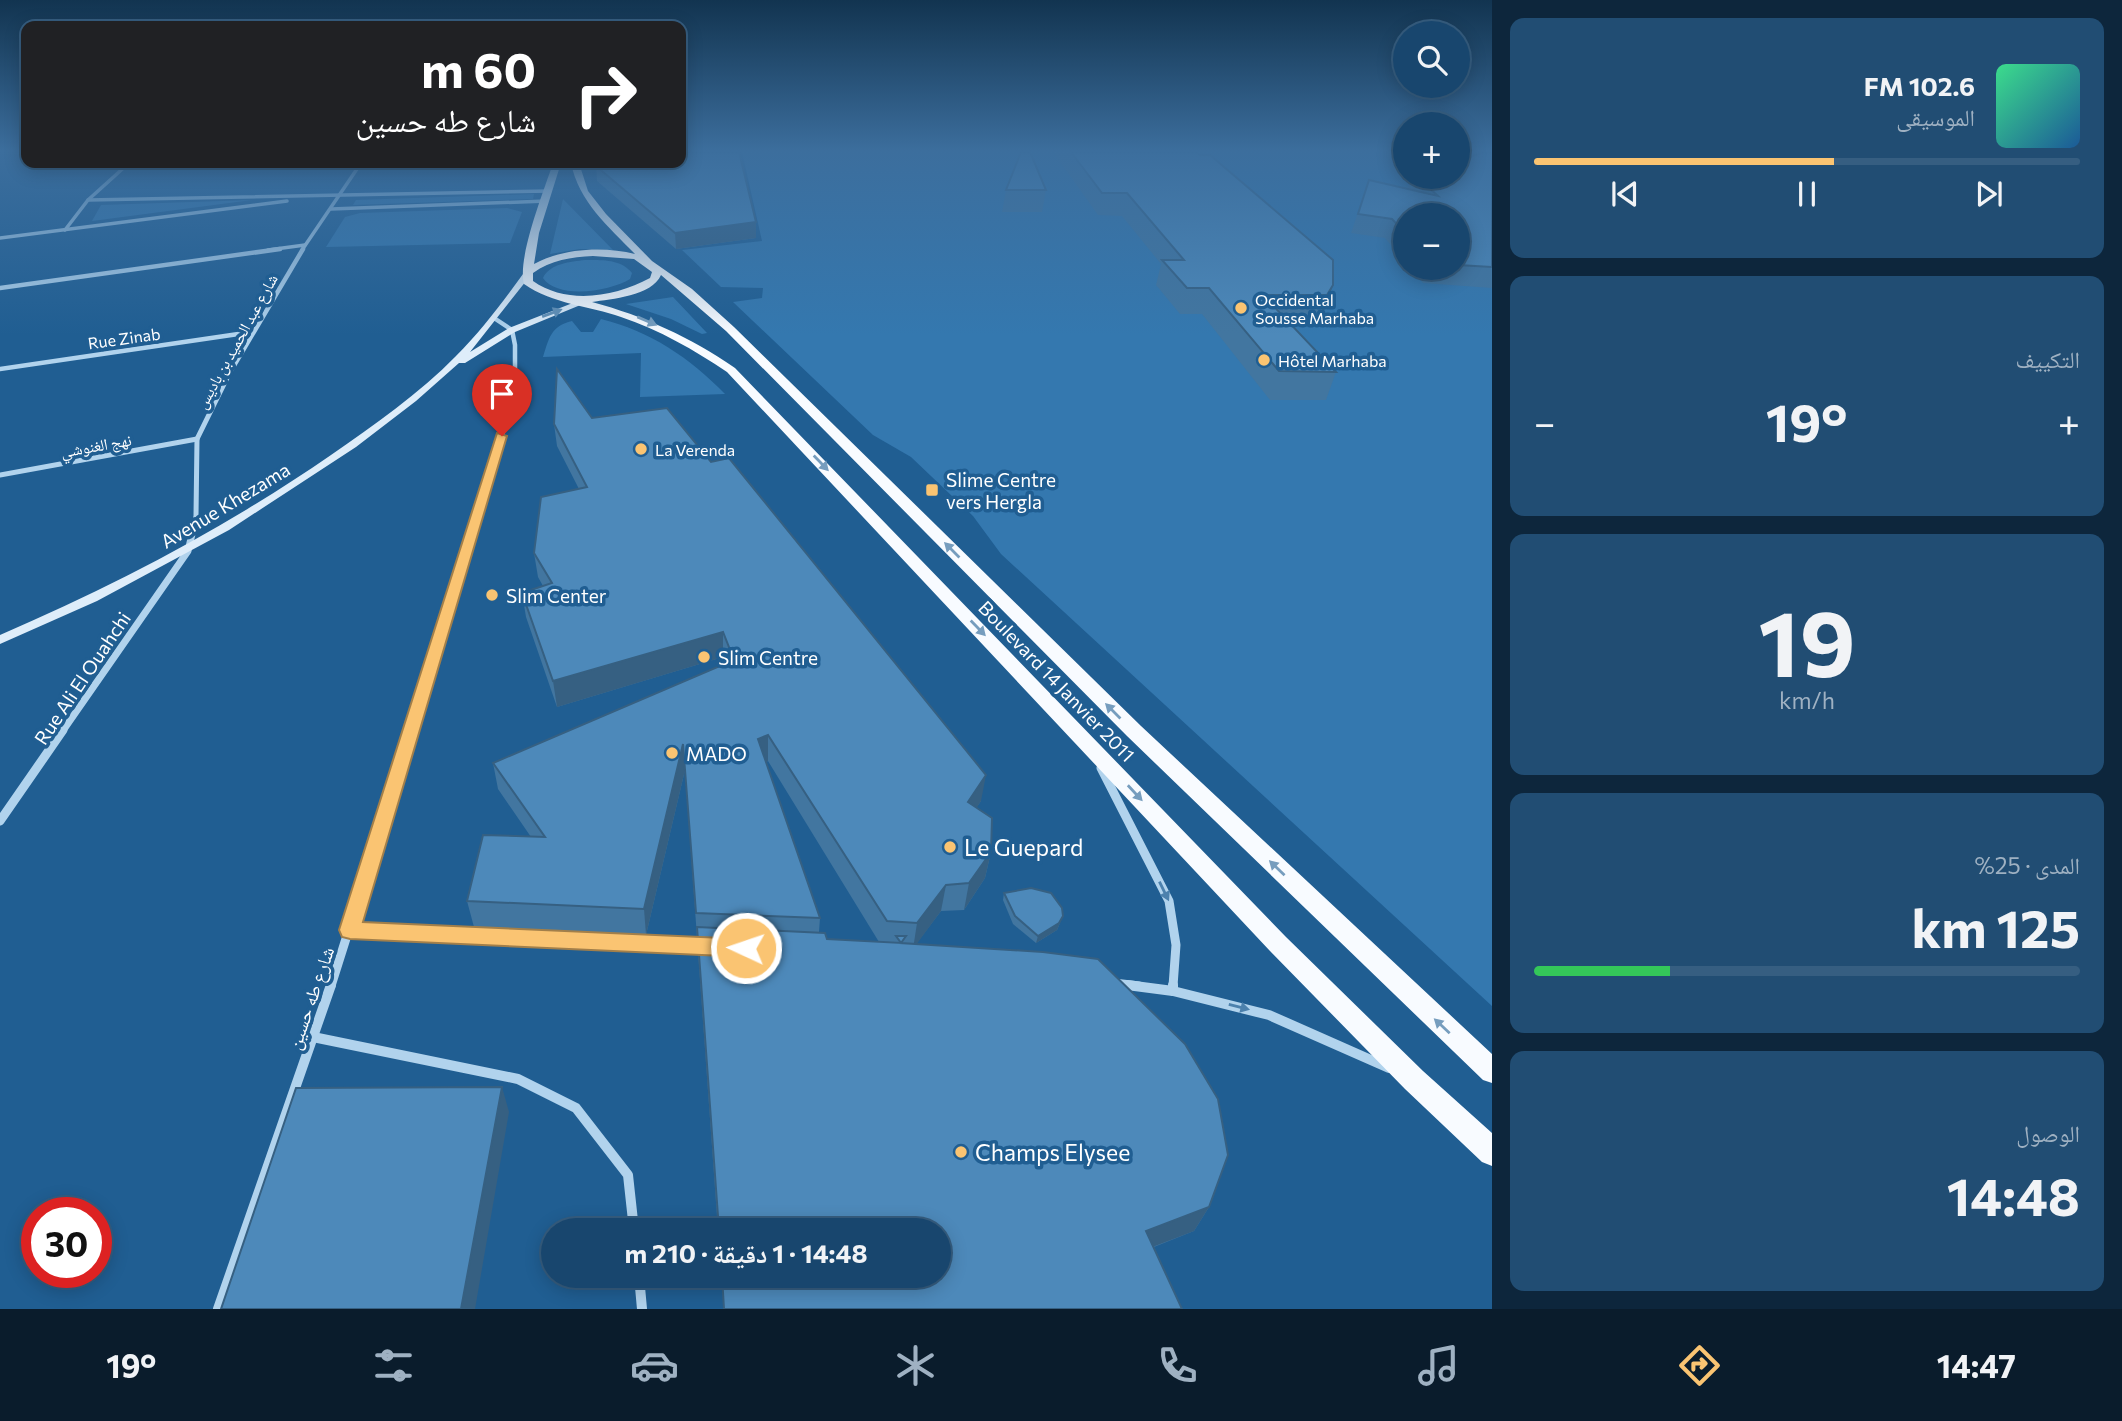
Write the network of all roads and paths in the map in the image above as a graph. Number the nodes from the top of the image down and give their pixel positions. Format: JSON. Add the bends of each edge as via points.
{"nodes":[{"id":1,"x":78,"y":213,"type":"edge"},
{"id":2,"x":194,"y":213,"type":"edge"},
{"id":3,"x":328,"y":213,"type":"edge"},
{"id":4,"x":542,"y":213,"type":"edge"},
{"id":5,"x":601,"y":213,"type":"edge"},
{"id":6,"x":65,"y":230,"type":"junction"},
{"id":7,"x":0,"y":238,"type":"edge"},
{"id":8,"x":306,"y":245,"type":"junction"},
{"id":9,"x":650,"y":263,"type":"junction"},
{"id":10,"x":527,"y":274,"type":"junction"},
{"id":11,"x":0,"y":288,"type":"edge"},
{"id":12,"x":589,"y":300,"type":"junction"},
{"id":13,"x":494,"y":318,"type":"junction"},
{"id":14,"x":512,"y":330,"type":"junction"},
{"id":15,"x":252,"y":332,"type":"junction"},
{"id":16,"x":0,"y":369,"type":"edge"},
{"id":17,"x":449,"y":369,"type":"junction"},
{"id":18,"x":197,"y":439,"type":"junction"},
{"id":19,"x":0,"y":475,"type":"edge"},
{"id":20,"x":188,"y":551,"type":"junction"},
{"id":21,"x":0,"y":640,"type":"edge"},
{"id":22,"x":1088,"y":743,"type":"junction"},
{"id":23,"x":0,"y":821,"type":"edge"},
{"id":24,"x":350,"y":930,"type":"junction"},
{"id":25,"x":720,"y":946,"type":"edge"},
{"id":26,"x":1106,"y":982,"type":"edge"},
{"id":27,"x":1173,"y":991,"type":"junction"},
{"id":28,"x":313,"y":1037,"type":"junction"},
{"id":29,"x":1492,"y":1072,"type":"edge"},
{"id":30,"x":1414,"y":1080,"type":"junction"},
{"id":31,"x":1492,"y":1152,"type":"edge"},
{"id":32,"x":633,"y":1218,"type":"edge"},
{"id":33,"x":640,"y":1288,"type":"edge"},
{"id":34,"x":218,"y":1309,"type":"edge"},
{"id":35,"x":642,"y":1309,"type":"edge"}],
"edges":[{"from":1,"to":6,"type":"street"},
{"from":2,"to":6,"type":"street"},
{"from":3,"to":8,"type":"street","name":"شارع عبد الحميد بن باديس"},
{"from":4,"to":10,"type":"main road"},
{"from":5,"to":9,"type":"main road","name":"Boulevard 14 Janvier 2011"},
{"from":6,"to":7,"type":"street"},
{"from":8,"to":11,"type":"street"},
{"from":8,"to":15,"type":"street","name":"شارع عبد الحميد بن باديس"},
{"from":9,"to":10,"type":"main road","via":[[614,253],[572,254],[538,264]]},
{"from":9,"to":12,"type":"main road","via":[[657,272],[644,287]]},
{"from":29,"to":9,"type":"main road","name":"Boulevard 14 Janvier 2011","one_way":true,"via":[[1134,731],[730,329]]},
{"from":10,"to":12,"type":"main road","name":"Boulevard 14 Janvier 2011","via":[[533,288]]},
{"from":10,"to":13,"type":"main road","name":"Avenue Khezama"},
{"from":14,"to":12,"type":"main road","name":"Avenue Khezama","one_way":true},
{"from":12,"to":22,"type":"main road","name":"Boulevard 14 Janvier 2011","one_way":true,"via":[[662,327],[731,370]]},
{"from":13,"to":14,"type":"street"},
{"from":13,"to":17,"type":"main road","name":"Avenue Khezama"},
{"from":14,"to":17,"type":"main road","name":"Avenue Khezama"},
{"from":14,"to":24,"type":"street","name":"شارع طه حسين","via":[[517,348],[515,375],[499,449]]},
{"from":15,"to":16,"type":"street","name":"Rue Zinab"},
{"from":15,"to":18,"type":"street","name":"شارع عبد الحميد بن باديس"},
{"from":17,"to":20,"type":"main road","name":"Avenue Khezama","via":[[332,459]]},
{"from":18,"to":19,"type":"street","name":"نهج الغنوشي"},
{"from":18,"to":20,"type":"street","name":"شارع عبد الحميد بن باديس","via":[[196,516]]},
{"from":20,"to":21,"type":"main road","name":"Avenue Khezama","via":[[61,615]]},
{"from":20,"to":23,"type":"street","name":"Rue Ali El Ouahchi"},
{"from":22,"to":27,"type":"street","one_way":true,"via":[[1169,901],[1176,945]]},
{"from":22,"to":30,"type":"main road","name":"Boulevard 14 Janvier 2011","one_way":true},
{"from":24,"to":25,"type":"street"},
{"from":24,"to":28,"type":"street","name":"شارع طه حسين"},
{"from":26,"to":27,"type":"street"},
{"from":27,"to":30,"type":"street","one_way":true,"via":[[1269,1015]]},
{"from":28,"to":32,"type":"street","via":[[518,1079],[576,1108],[628,1175]]},
{"from":28,"to":34,"type":"street","name":"شارع طه حسين"},
{"from":30,"to":31,"type":"main road","name":"Boulevard 14 Janvier 2011"},
{"from":33,"to":35,"type":"street"}]}
